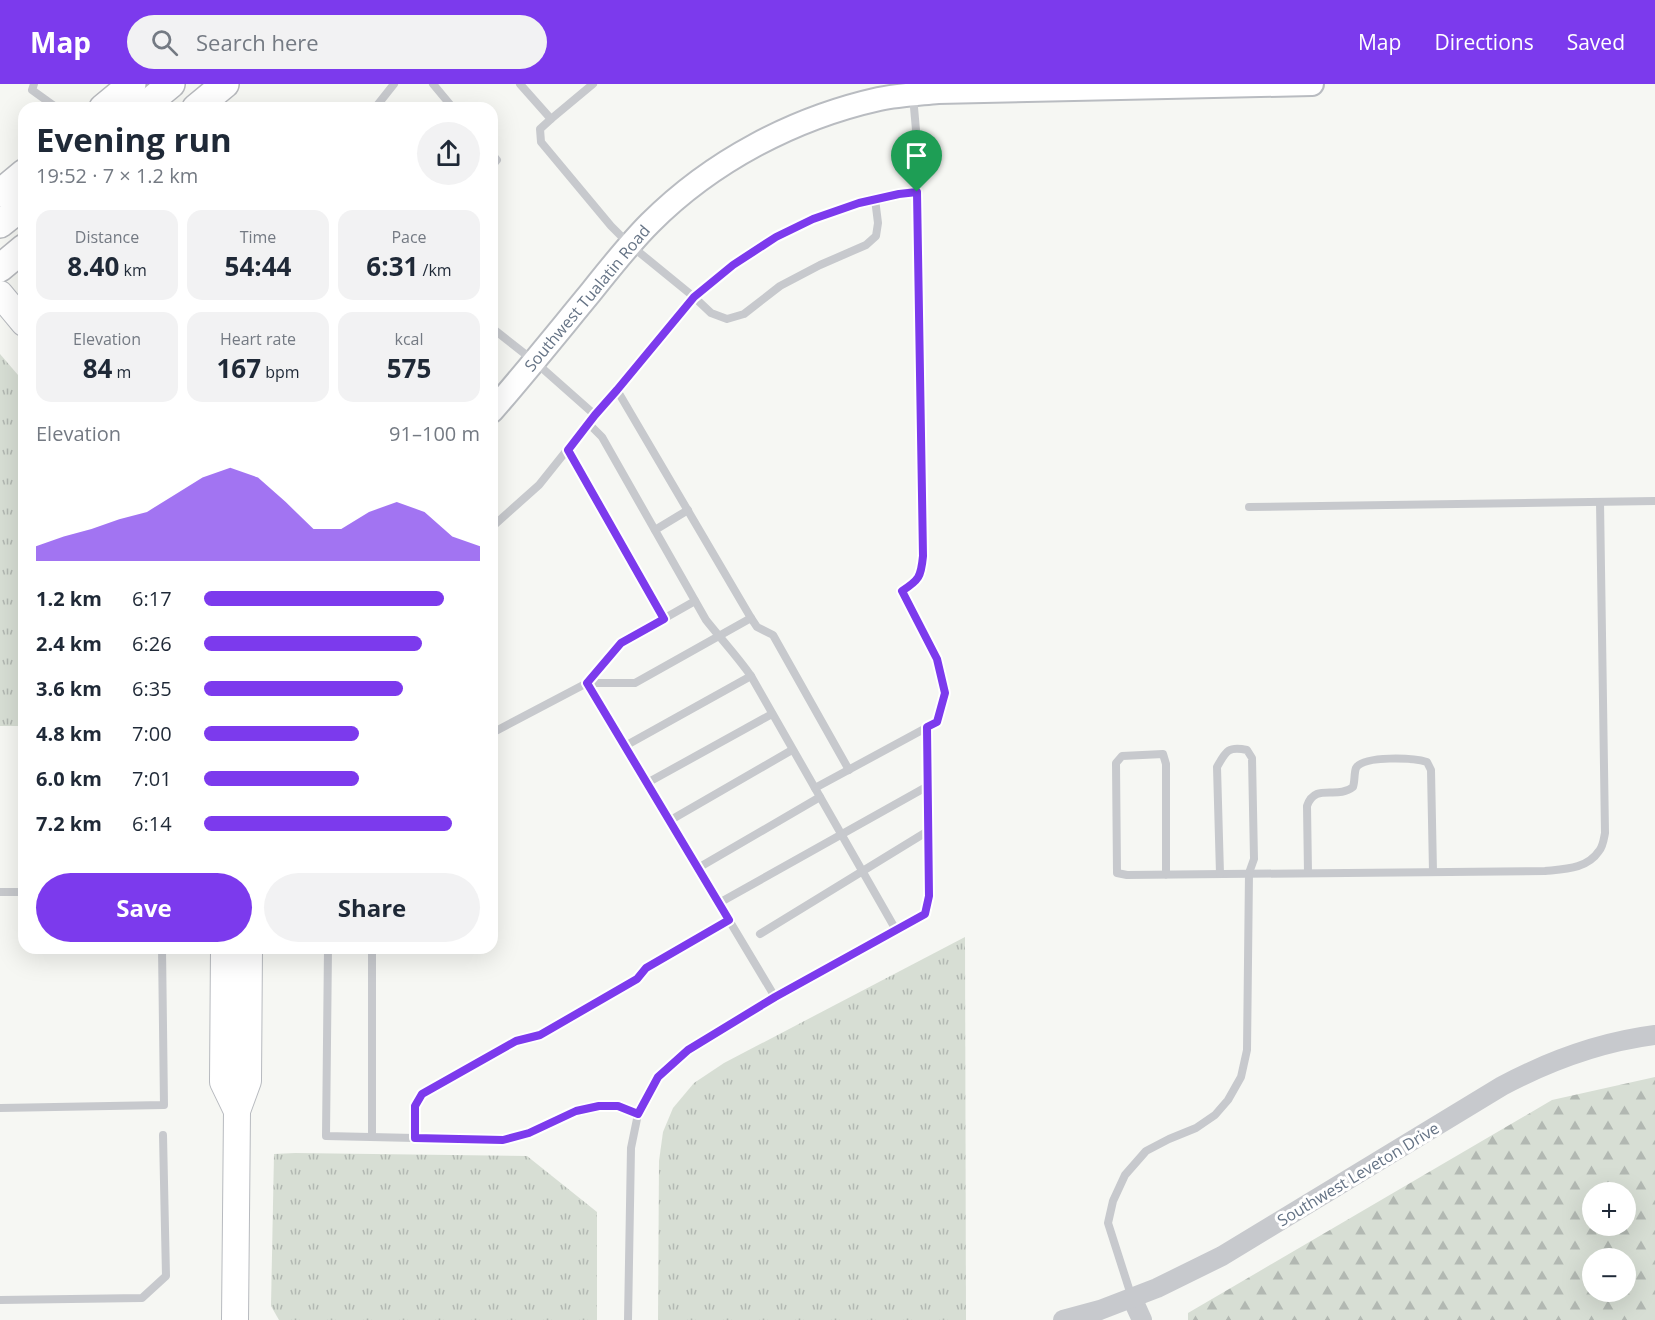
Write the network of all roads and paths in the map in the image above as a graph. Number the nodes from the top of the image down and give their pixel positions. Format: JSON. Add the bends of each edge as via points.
{"nodes":[{"id":1,"x":34,"y":84,"type":"edge"},
{"id":2,"x":132,"y":84,"type":"edge"},
{"id":3,"x":171,"y":84,"type":"edge"},
{"id":4,"x":225,"y":84,"type":"edge"},
{"id":5,"x":394,"y":84,"type":"edge"},
{"id":6,"x":433,"y":84,"type":"edge"},
{"id":7,"x":520,"y":84,"type":"edge"},
{"id":8,"x":593,"y":84,"type":"edge"},
{"id":9,"x":1312,"y":84,"type":"edge"},
{"id":10,"x":1063,"y":86,"type":"edge"},
{"id":11,"x":582,"y":87,"type":"edge"},
{"id":12,"x":913,"y":89,"type":"edge"},
{"id":13,"x":49,"y":102,"type":"edge"},
{"id":14,"x":110,"y":102,"type":"edge"},
{"id":15,"x":149,"y":102,"type":"edge"},
{"id":16,"x":203,"y":102,"type":"edge"},
{"id":17,"x":380,"y":102,"type":"edge"},
{"id":18,"x":448,"y":102,"type":"edge"},
{"id":19,"x":551,"y":119,"type":"junction"},
{"id":20,"x":18,"y":178,"type":"edge"},
{"id":21,"x":917,"y":192,"type":"junction"},
{"id":22,"x":0,"y":193,"type":"edge"},
{"id":23,"x":875,"y":199,"type":"junction"},
{"id":24,"x":18,"y":210,"type":"edge"},
{"id":25,"x":0,"y":225,"type":"edge"},
{"id":26,"x":629,"y":244,"type":"junction"},
{"id":27,"x":18,"y":253,"type":"edge"},
{"id":28,"x":0,"y":268,"type":"edge"},
{"id":29,"x":0,"y":294,"type":"edge"},
{"id":30,"x":694,"y":297,"type":"junction"},
{"id":31,"x":18,"y":315,"type":"edge"},
{"id":32,"x":498,"y":332,"type":"edge"},
{"id":33,"x":534,"y":362,"type":"junction"},
{"id":34,"x":617,"y":390,"type":"junction"},
{"id":35,"x":498,"y":404,"type":"edge"},
{"id":36,"x":595,"y":415,"type":"junction"},
{"id":37,"x":588,"y":423,"type":"junction"},
{"id":38,"x":568,"y":450,"type":"junction"},
{"id":39,"x":1655,"y":501,"type":"edge"},
{"id":40,"x":1600,"y":502,"type":"junction"},
{"id":41,"x":1249,"y":507,"type":"dead end"},
{"id":42,"x":688,"y":510,"type":"junction"},
{"id":43,"x":498,"y":522,"type":"edge"},
{"id":44,"x":655,"y":530,"type":"junction"},
{"id":45,"x":695,"y":601,"type":"junction"},
{"id":46,"x":751,"y":618,"type":"junction"},
{"id":47,"x":664,"y":619,"type":"junction"},
{"id":48,"x":719,"y":637,"type":"junction"},
{"id":49,"x":751,"y":676,"type":"junction"},
{"id":50,"x":587,"y":683,"type":"junction"},
{"id":51,"x":772,"y":714,"type":"junction"},
{"id":52,"x":927,"y":727,"type":"junction"},
{"id":53,"x":498,"y":730,"type":"edge"},
{"id":54,"x":624,"y":746,"type":"junction"},
{"id":55,"x":792,"y":750,"type":"junction"},
{"id":56,"x":849,"y":770,"type":"junction"},
{"id":57,"x":647,"y":783,"type":"junction"},
{"id":58,"x":928,"y":786,"type":"junction"},
{"id":59,"x":815,"y":788,"type":"junction"},
{"id":60,"x":820,"y":797,"type":"junction"},
{"id":61,"x":669,"y":821,"type":"junction"},
{"id":62,"x":928,"y":831,"type":"junction"},
{"id":63,"x":841,"y":834,"type":"junction"},
{"id":64,"x":698,"y":868,"type":"junction"},
{"id":65,"x":862,"y":872,"type":"junction"},
{"id":66,"x":1433,"y":872,"type":"junction"},
{"id":67,"x":1249,"y":873,"type":"junction"},
{"id":68,"x":1308,"y":873,"type":"junction"},
{"id":69,"x":1220,"y":874,"type":"junction"},
{"id":70,"x":1166,"y":875,"type":"junction"},
{"id":71,"x":0,"y":892,"type":"edge"},
{"id":72,"x":18,"y":892,"type":"edge"},
{"id":73,"x":719,"y":903,"type":"junction"},
{"id":74,"x":729,"y":920,"type":"junction"},
{"id":75,"x":896,"y":930,"type":"junction"},
{"id":76,"x":760,"y":934,"type":"dead end"},
{"id":77,"x":162,"y":954,"type":"edge"},
{"id":78,"x":224,"y":954,"type":"edge"},
{"id":79,"x":249,"y":954,"type":"edge"},
{"id":80,"x":328,"y":954,"type":"edge"},
{"id":81,"x":372,"y":954,"type":"edge"},
{"id":82,"x":775,"y":997,"type":"junction"},
{"id":83,"x":1655,"y":1035,"type":"edge"},
{"id":84,"x":0,"y":1108,"type":"edge"},
{"id":85,"x":237,"y":1111,"type":"junction"},
{"id":86,"x":638,"y":1114,"type":"junction"},
{"id":87,"x":163,"y":1135,"type":"dead end"},
{"id":88,"x":372,"y":1137,"type":"junction"},
{"id":89,"x":415,"y":1138,"type":"junction"},
{"id":90,"x":1132,"y":1298,"type":"junction"},
{"id":91,"x":0,"y":1300,"type":"edge"},
{"id":92,"x":235,"y":1320,"type":"edge"},
{"id":93,"x":628,"y":1320,"type":"edge"},
{"id":94,"x":1063,"y":1320,"type":"edge"},
{"id":95,"x":1142,"y":1320,"type":"edge"}],
"edges":[{"from":1,"to":13,"type":"lane","via":[[32,90]]},
{"from":2,"to":14,"type":"highway"},
{"from":3,"to":15,"type":"highway"},
{"from":4,"to":16,"type":"highway"},
{"from":5,"to":17,"type":"lane"},
{"from":6,"to":18,"type":"lane"},
{"from":7,"to":19,"type":"lane"},
{"from":8,"to":11,"type":"lane"},
{"from":9,"to":10,"type":"main road","name":"Southwest Tualatin Road"},
{"from":10,"to":12,"type":"main road","name":"Southwest Tualatin Road","via":[[938,92]]},
{"from":11,"to":19,"type":"lane"},
{"from":12,"to":21,"type":"lane"},
{"from":12,"to":26,"type":"main road","name":"Southwest Tualatin Road","via":[[817,117],[737,155],[705,176]]},
{"from":19,"to":26,"type":"lane","via":[[540,129],[541,142]]},
{"from":20,"to":22,"type":"highway"},
{"from":21,"to":23,"type":"lane"},
{"from":21,"to":52,"type":"lane","via":[[923,556],[916,582],[902,591],[937,659],[945,693],[937,722]]},
{"from":23,"to":30,"type":"lane","via":[[813,219],[776,237]]},
{"from":23,"to":30,"type":"lane","via":[[876,236],[866,245],[780,286],[744,314],[727,319],[711,313]]},
{"from":24,"to":25,"type":"highway"},
{"from":26,"to":30,"type":"lane"},
{"from":26,"to":33,"type":"main road","name":"Southwest Tualatin Road"},
{"from":27,"to":28,"type":"highway"},
{"from":29,"to":31,"type":"main road"},
{"from":30,"to":34,"type":"lane"},
{"from":32,"to":33,"type":"lane"},
{"from":33,"to":35,"type":"main road","name":"Southwest Tualatin Road"},
{"from":33,"to":36,"type":"lane"},
{"from":34,"to":36,"type":"lane"},
{"from":34,"to":42,"type":"lane"},
{"from":36,"to":37,"type":"lane"},
{"from":37,"to":38,"type":"lane"},
{"from":37,"to":44,"type":"lane","via":[[602,437]]},
{"from":38,"to":43,"type":"lane","via":[[539,485]]},
{"from":38,"to":47,"type":"lane"},
{"from":39,"to":40,"type":"lane"},
{"from":40,"to":41,"type":"lane"},
{"from":40,"to":66,"type":"lane","via":[[1605,832],[1600,851],[1586,864],[1573,868]]},
{"from":42,"to":44,"type":"lane"},
{"from":42,"to":46,"type":"lane"},
{"from":44,"to":45,"type":"lane"},
{"from":45,"to":47,"type":"lane"},
{"from":45,"to":48,"type":"lane"},
{"from":46,"to":48,"type":"lane"},
{"from":46,"to":56,"type":"lane","via":[[757,627],[773,635]]},
{"from":47,"to":50,"type":"lane","via":[[621,643]]},
{"from":48,"to":49,"type":"lane"},
{"from":48,"to":50,"type":"lane","via":[[635,683]]},
{"from":49,"to":51,"type":"lane"},
{"from":49,"to":54,"type":"lane"},
{"from":50,"to":53,"type":"lane"},
{"from":50,"to":54,"type":"lane"},
{"from":51,"to":55,"type":"lane"},
{"from":51,"to":57,"type":"lane"},
{"from":52,"to":56,"type":"lane"},
{"from":52,"to":58,"type":"lane"},
{"from":54,"to":57,"type":"lane"},
{"from":55,"to":59,"type":"lane"},
{"from":55,"to":61,"type":"lane"},
{"from":56,"to":59,"type":"lane"},
{"from":57,"to":61,"type":"lane"},
{"from":58,"to":62,"type":"lane"},
{"from":58,"to":63,"type":"lane"},
{"from":59,"to":60,"type":"lane"},
{"from":60,"to":63,"type":"lane"},
{"from":60,"to":64,"type":"lane"},
{"from":61,"to":64,"type":"lane"},
{"from":62,"to":65,"type":"lane"},
{"from":62,"to":75,"type":"lane","via":[[929,896],[925,914]]},
{"from":63,"to":65,"type":"lane"},
{"from":63,"to":73,"type":"lane"},
{"from":64,"to":73,"type":"lane"},
{"from":65,"to":75,"type":"lane"},
{"from":65,"to":76,"type":"lane"},
{"from":66,"to":68,"type":"lane"},
{"from":66,"to":68,"type":"lane","via":[[1431,770],[1427,762],[1371,759],[1355,769],[1353,787],[1347,792],[1317,793],[1310,798]]},
{"from":67,"to":68,"type":"lane"},
{"from":67,"to":69,"type":"lane"},
{"from":67,"to":69,"type":"lane","via":[[1254,859],[1252,758],[1247,750],[1236,748],[1225,752],[1217,767]]},
{"from":67,"to":90,"type":"lane","via":[[1247,1050],[1241,1077],[1215,1115],[1146,1151],[1125,1175],[1108,1223]]},
{"from":69,"to":70,"type":"lane"},
{"from":70,"to":70,"type":"lane","via":[[1117,873],[1116,763],[1122,756],[1163,754]]},
{"from":71,"to":72,"type":"lane"},
{"from":73,"to":74,"type":"lane"},
{"from":74,"to":82,"type":"lane"},
{"from":74,"to":89,"type":"lane","via":[[550,1030],[516,1041],[422,1094],[415,1106]]},
{"from":75,"to":82,"type":"lane"},
{"from":77,"to":84,"type":"lane","via":[[164,1105]]},
{"from":78,"to":85,"type":"main road","via":[[223,1082]]},
{"from":79,"to":85,"type":"main road","via":[[248,1081]]},
{"from":80,"to":88,"type":"lane","via":[[326,1136]]},
{"from":81,"to":88,"type":"lane"},
{"from":82,"to":86,"type":"lane","via":[[688,1050],[658,1077]]},
{"from":83,"to":90,"type":"street","name":"Southwest Leveton Drive","via":[[1591,1048],[1529,1072],[1222,1257]]},
{"from":85,"to":92,"type":"main road"},
{"from":86,"to":89,"type":"lane","via":[[618,1106],[599,1106],[503,1140]]},
{"from":86,"to":93,"type":"lane","via":[[631,1148]]},
{"from":87,"to":91,"type":"lane","via":[[166,1276],[142,1298]]},
{"from":88,"to":89,"type":"lane"},
{"from":90,"to":94,"type":"street","name":"Southwest Leveton Drive"},
{"from":90,"to":95,"type":"street"}]}
